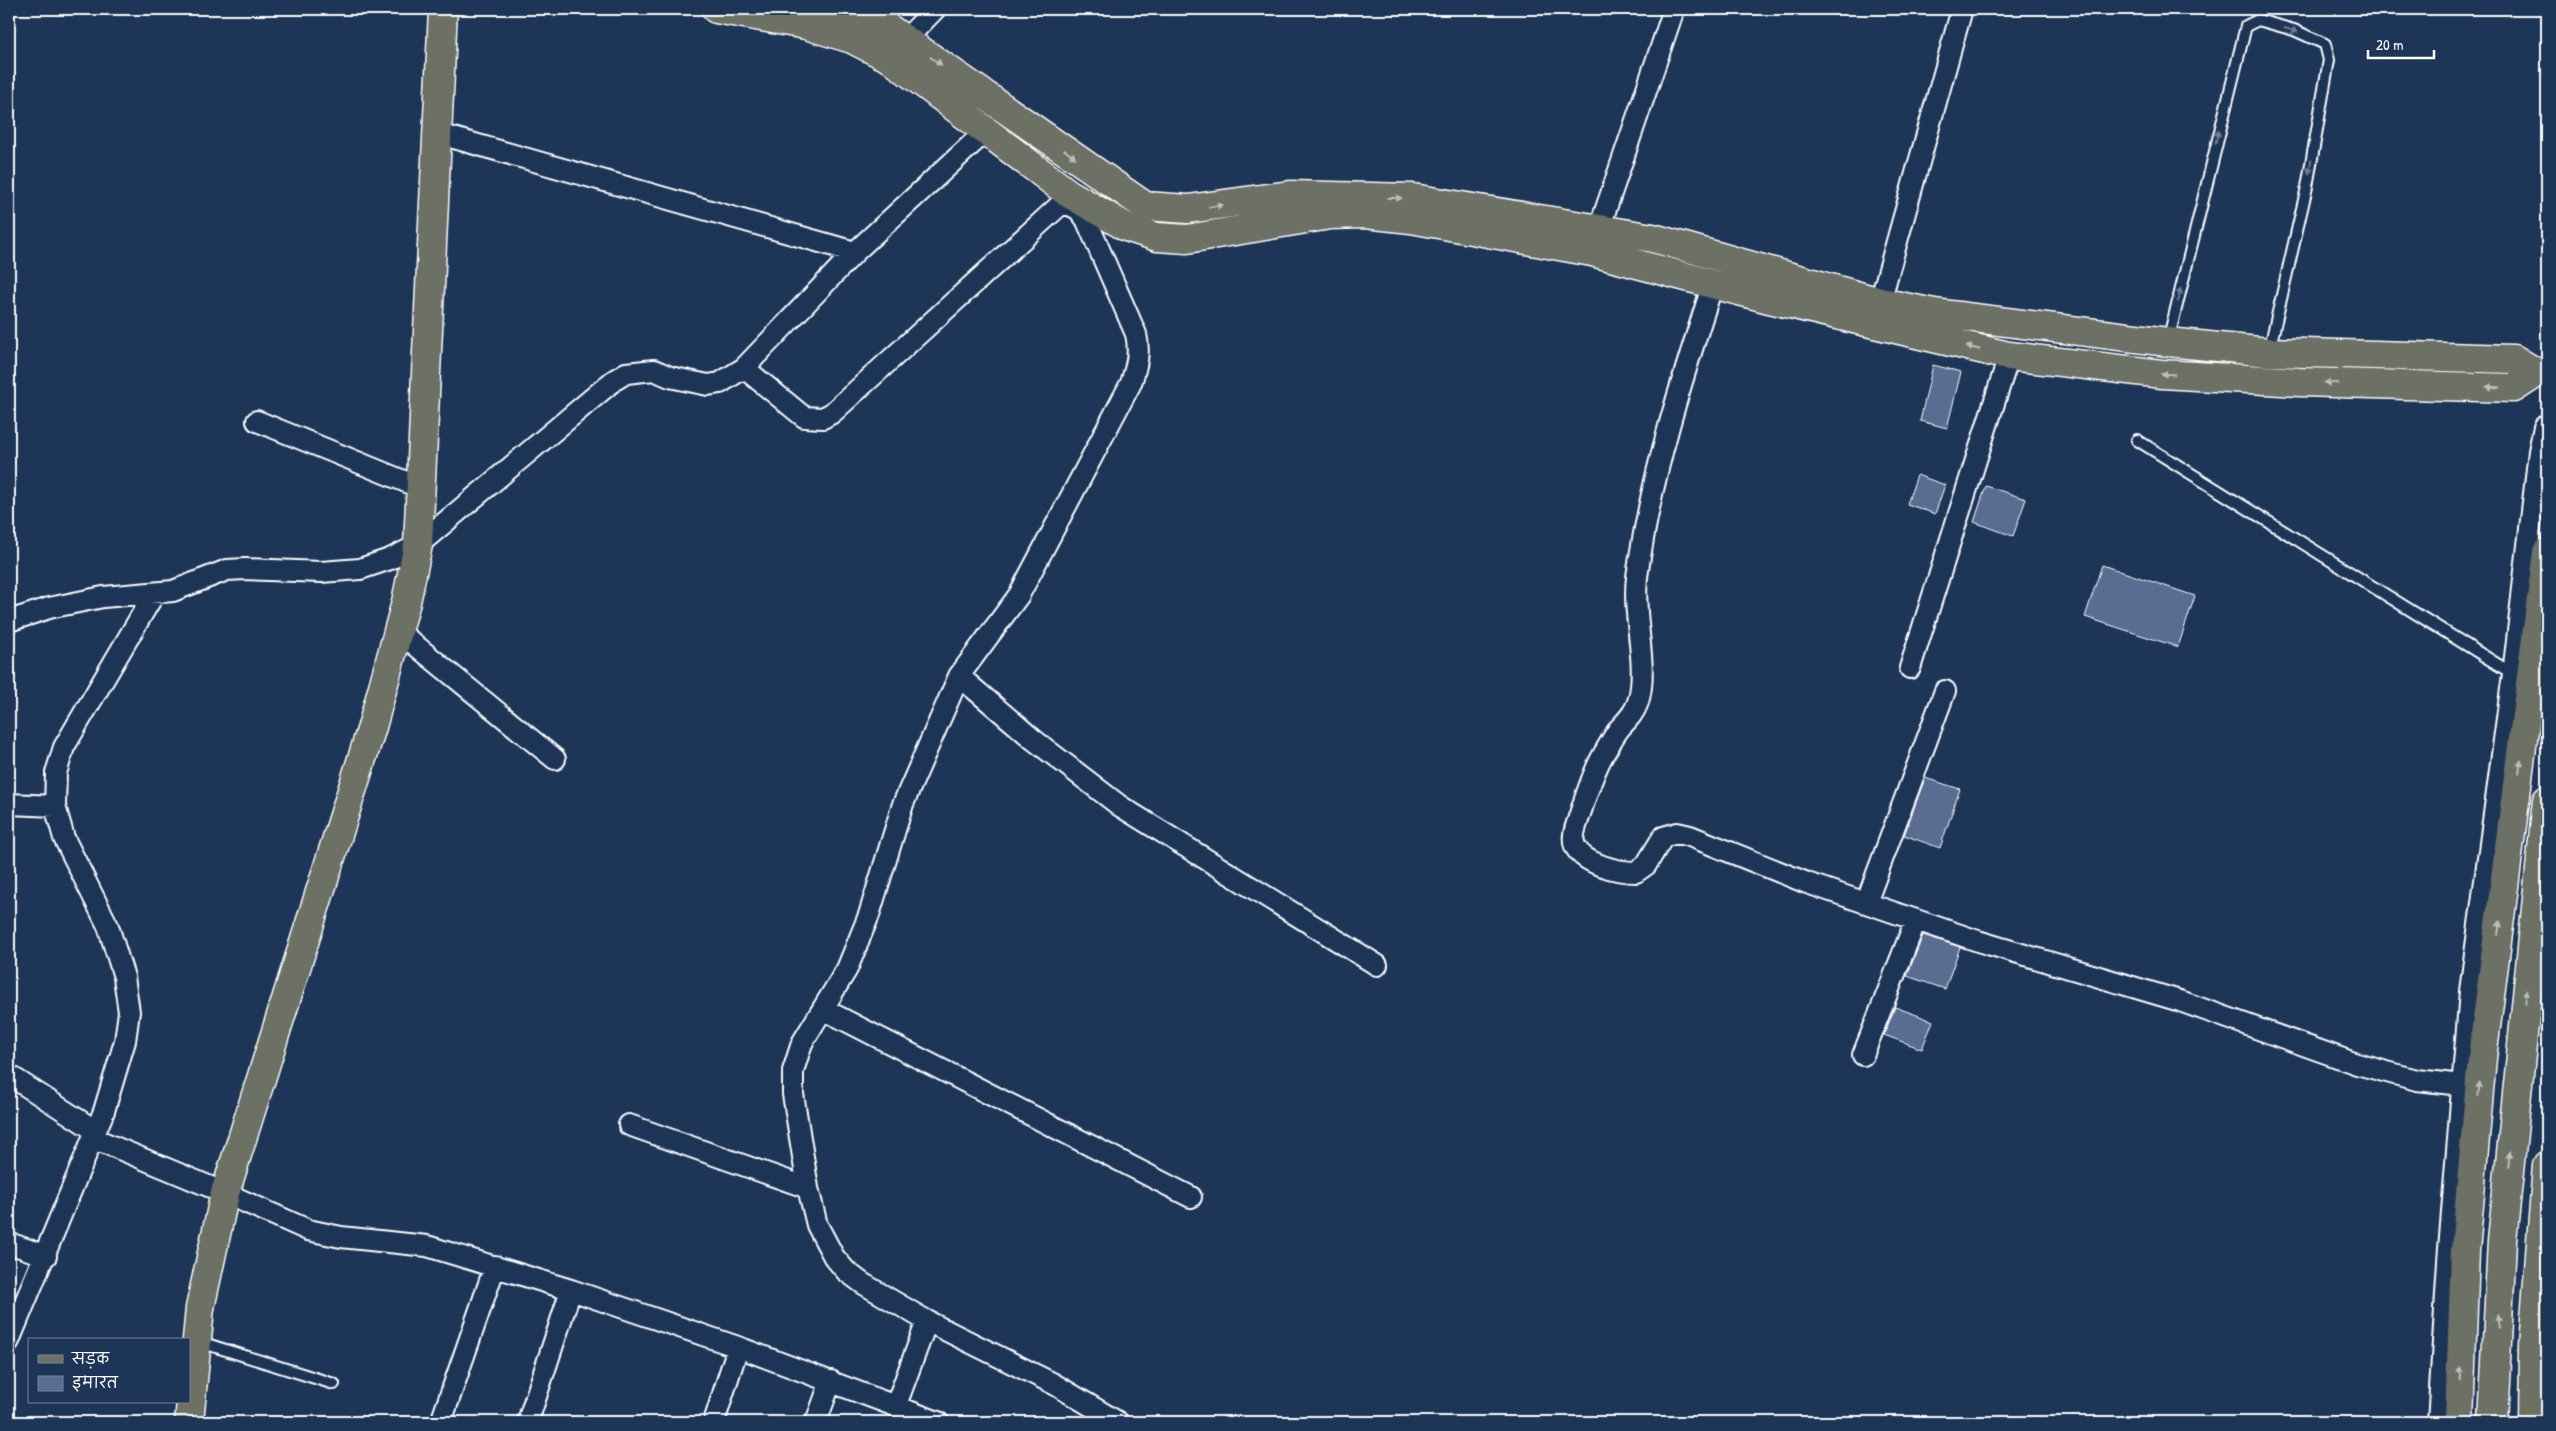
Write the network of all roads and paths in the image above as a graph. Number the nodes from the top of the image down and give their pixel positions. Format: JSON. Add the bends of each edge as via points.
{"nodes":[{"id":1,"x":443,"y":9,"type":"edge"},
{"id":2,"x":716,"y":9,"type":"edge"},
{"id":3,"x":831,"y":9,"type":"edge"},
{"id":4,"x":935,"y":9,"type":"edge"},
{"id":5,"x":1674,"y":9,"type":"edge"},
{"id":6,"x":1962,"y":9,"type":"edge"},
{"id":7,"x":905,"y":40,"type":"junction"},
{"id":8,"x":986,"y":131,"type":"junction"},
{"id":9,"x":436,"y":133,"type":"junction"},
{"id":10,"x":1599,"y":229,"type":"junction"},
{"id":11,"x":855,"y":252,"type":"junction"},
{"id":12,"x":1713,"y":284,"type":"junction"},
{"id":13,"x":1880,"y":302,"type":"junction"},
{"id":14,"x":2168,"y":342,"type":"junction"},
{"id":15,"x":2269,"y":352,"type":"junction"},
{"id":16,"x":2009,"y":356,"type":"junction"},
{"id":17,"x":744,"y":368,"type":"junction"},
{"id":18,"x":2542,"y":373,"type":"edge"},
{"id":19,"x":257,"y":421,"type":"dead end"},
{"id":20,"x":2547,"y":424,"type":"edge"},
{"id":21,"x":2137,"y":440,"type":"dead end"},
{"id":22,"x":421,"y":488,"type":"junction"},
{"id":23,"x":418,"y":545,"type":"junction"},
{"id":24,"x":2547,"y":552,"type":"edge"},
{"id":25,"x":154,"y":594,"type":"junction"},
{"id":26,"x":9,"y":621,"type":"edge"},
{"id":27,"x":398,"y":631,"type":"junction"},
{"id":28,"x":1910,"y":668,"type":"dead end"},
{"id":29,"x":2512,"y":674,"type":"junction"},
{"id":30,"x":959,"y":676,"type":"junction"},
{"id":31,"x":1945,"y":691,"type":"dead end"},
{"id":32,"x":555,"y":759,"type":"dead end"},
{"id":33,"x":2547,"y":800,"type":"edge"},
{"id":34,"x":9,"y":804,"type":"edge"},
{"id":35,"x":55,"y":806,"type":"junction"},
{"id":36,"x":1866,"y":903,"type":"junction"},
{"id":37,"x":1916,"y":920,"type":"junction"},
{"id":38,"x":1377,"y":965,"type":"dead end"},
{"id":39,"x":824,"y":1009,"type":"junction"},
{"id":40,"x":1863,"y":1054,"type":"dead end"},
{"id":41,"x":9,"y":1075,"type":"edge"},
{"id":42,"x":2462,"y":1085,"type":"junction"},
{"id":43,"x":629,"y":1125,"type":"dead end"},
{"id":44,"x":94,"y":1135,"type":"junction"},
{"id":45,"x":2547,"y":1165,"type":"edge"},
{"id":46,"x":808,"y":1188,"type":"junction"},
{"id":47,"x":225,"y":1193,"type":"junction"},
{"id":48,"x":1191,"y":1198,"type":"dead end"},
{"id":49,"x":9,"y":1243,"type":"edge"},
{"id":50,"x":46,"y":1256,"type":"junction"},
{"id":51,"x":495,"y":1266,"type":"junction"},
{"id":52,"x":571,"y":1290,"type":"junction"},
{"id":53,"x":927,"y":1321,"type":"junction"},
{"id":54,"x":197,"y":1341,"type":"junction"},
{"id":55,"x":9,"y":1342,"type":"edge"},
{"id":56,"x":738,"y":1347,"type":"junction"},
{"id":57,"x":831,"y":1381,"type":"junction"},
{"id":58,"x":334,"y":1384,"type":"dead end"},
{"id":59,"x":896,"y":1405,"type":"junction"},
{"id":60,"x":528,"y":1421,"type":"edge"},
{"id":61,"x":189,"y":1422,"type":"edge"},
{"id":62,"x":440,"y":1422,"type":"edge"},
{"id":63,"x":714,"y":1422,"type":"edge"},
{"id":64,"x":816,"y":1422,"type":"edge"},
{"id":65,"x":938,"y":1422,"type":"edge"},
{"id":66,"x":1118,"y":1422,"type":"edge"},
{"id":67,"x":2438,"y":1422,"type":"edge"},
{"id":68,"x":2458,"y":1422,"type":"edge"},
{"id":69,"x":2493,"y":1422,"type":"edge"},
{"id":70,"x":2532,"y":1422,"type":"edge"}],
"edges":[{"from":1,"to":9,"type":"main road"},
{"from":2,"to":8,"type":"main road","via":[[806,26],[852,39],[891,59]]},
{"from":3,"to":7,"type":"main road","via":[[881,24]]},
{"from":4,"to":7,"type":"street"},
{"from":5,"to":10,"type":"street"},
{"from":6,"to":13,"type":"street"},
{"from":7,"to":10,"type":"main road","one_way":true,"via":[[1145,206],[1188,210],[1290,195],[1413,198]]},
{"from":8,"to":11,"type":"street"},
{"from":8,"to":12,"type":"main road","via":[[1083,203],[1126,227],[1157,237],[1187,239],[1330,215],[1365,214],[1411,219],[1592,252]]},
{"from":9,"to":11,"type":"street"},
{"from":9,"to":22,"type":"main road"},
{"from":10,"to":13,"type":"main road","via":[[1653,238]]},
{"from":11,"to":17,"type":"street"},
{"from":16,"to":12,"type":"main road","one_way":true},
{"from":12,"to":36,"type":"street","via":[[1669,420],[1655,475],[1637,578],[1635,609],[1642,681],[1638,701],[1632,716],[1602,757],[1576,826],[1574,844],[1586,858],[1599,864],[1636,872],[1646,865],[1663,837],[1677,833]]},
{"from":13,"to":14,"type":"main road"},
{"from":14,"to":15,"type":"main road"},
{"from":14,"to":15,"type":"lane","one_way":true,"via":[[2246,26],[2258,20],[2294,30],[2325,44],[2328,60],[2307,187]]},
{"from":15,"to":18,"type":"main road","via":[[2514,359]]},
{"from":18,"to":16,"type":"main road","one_way":true,"via":[[2514,388],[2319,382],[2162,374]]},
{"from":16,"to":28,"type":"street"},
{"from":17,"to":23,"type":"street","via":[[720,383],[708,385],[654,370],[626,373]]},
{"from":17,"to":30,"type":"street","via":[[804,417],[823,418],[1058,206],[1066,204],[1078,209],[1086,220],[1136,334],[1139,349],[1137,366],[1019,595]]},
{"from":19,"to":22,"type":"street"},
{"from":20,"to":29,"type":"street","via":[[2539,451]]},
{"from":21,"to":29,"type":"lane"},
{"from":22,"to":23,"type":"main road"},
{"from":23,"to":25,"type":"street","via":[[360,569],[321,572],[227,570]]},
{"from":23,"to":27,"type":"main road"},
{"from":68,"to":24,"type":"main road","one_way":true,"via":[[2466,1251],[2482,1058]]},
{"from":25,"to":26,"type":"street","via":[[103,597],[49,608]]},
{"from":25,"to":35,"type":"street","via":[[64,747],[56,773]]},
{"from":27,"to":32,"type":"street"},
{"from":27,"to":47,"type":"main road","via":[[372,727]]},
{"from":29,"to":42,"type":"street","via":[[2470,991]]},
{"from":30,"to":38,"type":"street","via":[[1034,740],[1120,806]]},
{"from":30,"to":39,"type":"street","via":[[903,804],[869,915],[847,969]]},
{"from":31,"to":36,"type":"street"},
{"from":69,"to":33,"type":"main road","one_way":true,"via":[[2502,1241]]},
{"from":34,"to":35,"type":"street"},
{"from":35,"to":44,"type":"street","via":[[64,838],[108,926],[124,977],[129,1012],[126,1041]]},
{"from":36,"to":37,"type":"street"},
{"from":37,"to":40,"type":"street"},
{"from":37,"to":42,"type":"street","via":[[2180,1001],[2391,1075]]},
{"from":39,"to":46,"type":"street","via":[[802,1043],[793,1071],[793,1094]]},
{"from":39,"to":48,"type":"street"},
{"from":41,"to":44,"type":"street"},
{"from":42,"to":67,"type":"street"},
{"from":43,"to":46,"type":"street"},
{"from":44,"to":47,"type":"street"},
{"from":44,"to":50,"type":"street"},
{"from":45,"to":70,"type":"main road","via":[[2533,1344]]},
{"from":46,"to":53,"type":"street","via":[[817,1225],[834,1257],[846,1271]]},
{"from":47,"to":51,"type":"street","via":[[308,1230],[341,1237],[427,1246]]},
{"from":47,"to":54,"type":"main road","via":[[210,1253]]},
{"from":49,"to":50,"type":"street"},
{"from":50,"to":55,"type":"street"},
{"from":51,"to":52,"type":"street"},
{"from":51,"to":62,"type":"street"},
{"from":52,"to":56,"type":"street"},
{"from":52,"to":60,"type":"street"},
{"from":53,"to":59,"type":"street"},
{"from":53,"to":66,"type":"street","via":[[1054,1384]]},
{"from":54,"to":58,"type":"lane"},
{"from":54,"to":61,"type":"main road"},
{"from":56,"to":57,"type":"street"},
{"from":56,"to":63,"type":"street"},
{"from":57,"to":59,"type":"street"},
{"from":57,"to":64,"type":"street"},
{"from":59,"to":65,"type":"street"}]}
